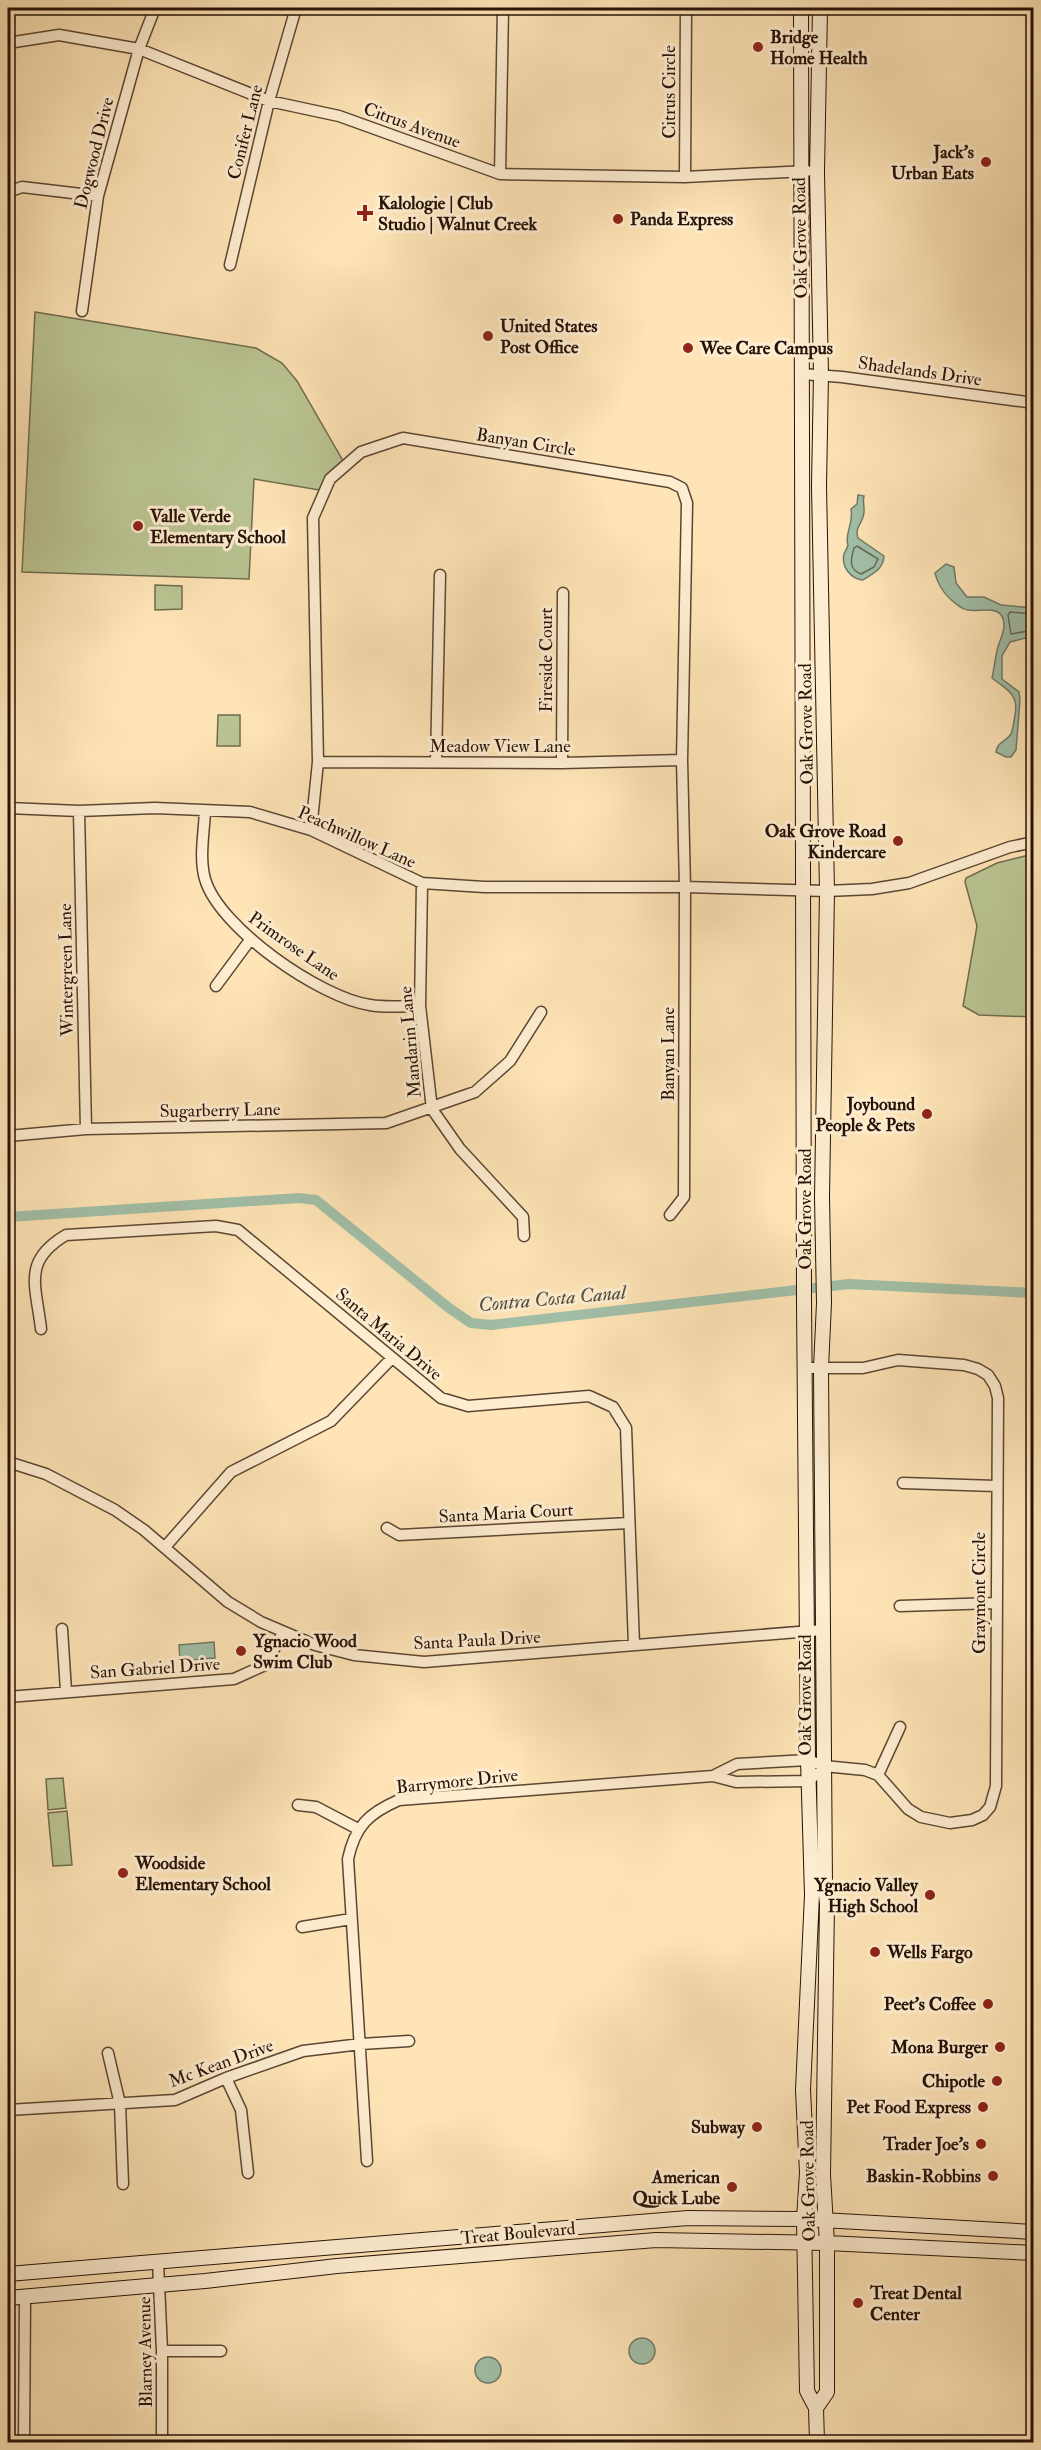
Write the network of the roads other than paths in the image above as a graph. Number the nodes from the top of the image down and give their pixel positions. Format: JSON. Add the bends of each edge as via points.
{"nodes":[{"id":1,"x":155,"y":8,"type":"edge"},
{"id":2,"x":296,"y":8,"type":"edge"},
{"id":3,"x":503,"y":8,"type":"edge"},
{"id":4,"x":686,"y":8,"type":"edge"},
{"id":5,"x":801,"y":8,"type":"edge"},
{"id":6,"x":820,"y":8,"type":"edge"},
{"id":7,"x":8,"y":43,"type":"edge"},
{"id":8,"x":139,"y":49,"type":"junction"},
{"id":9,"x":269,"y":101,"type":"junction"},
{"id":10,"x":800,"y":171,"type":"junction"},
{"id":11,"x":817,"y":172,"type":"junction"},
{"id":12,"x":500,"y":174,"type":"junction"},
{"id":13,"x":685,"y":177,"type":"junction"},
{"id":14,"x":8,"y":192,"type":"edge"},
{"id":15,"x":98,"y":196,"type":"junction"},
{"id":16,"x":230,"y":266,"type":"dead end"},
{"id":17,"x":82,"y":310,"type":"dead end"},
{"id":18,"x":802,"y":374,"type":"junction"},
{"id":19,"x":821,"y":375,"type":"junction"},
{"id":20,"x":1034,"y":403,"type":"edge"},
{"id":21,"x":440,"y":575,"type":"dead end"},
{"id":22,"x":562,"y":593,"type":"dead end"},
{"id":23,"x":682,"y":760,"type":"junction"},
{"id":24,"x":318,"y":762,"type":"junction"},
{"id":25,"x":436,"y":762,"type":"junction"},
{"id":26,"x":562,"y":763,"type":"junction"},
{"id":27,"x":8,"y":808,"type":"edge"},
{"id":28,"x":79,"y":811,"type":"junction"},
{"id":29,"x":205,"y":811,"type":"junction"},
{"id":30,"x":311,"y":830,"type":"junction"},
{"id":31,"x":1034,"y":842,"type":"edge"},
{"id":32,"x":422,"y":883,"type":"junction"},
{"id":33,"x":685,"y":887,"type":"junction"},
{"id":34,"x":803,"y":890,"type":"junction"},
{"id":35,"x":827,"y":891,"type":"junction"},
{"id":36,"x":250,"y":940,"type":"junction"},
{"id":37,"x":216,"y":986,"type":"dead end"},
{"id":38,"x":420,"y":1005,"type":"junction"},
{"id":39,"x":542,"y":1012,"type":"dead end"},
{"id":40,"x":432,"y":1109,"type":"junction"},
{"id":41,"x":86,"y":1129,"type":"junction"},
{"id":42,"x":8,"y":1137,"type":"edge"},
{"id":43,"x":804,"y":1201,"type":"junction"},
{"id":44,"x":670,"y":1215,"type":"dead end"},
{"id":45,"x":524,"y":1236,"type":"dead end"},
{"id":46,"x":822,"y":1259,"type":"junction"},
{"id":47,"x":41,"y":1329,"type":"dead end"},
{"id":48,"x":392,"y":1358,"type":"junction"},
{"id":49,"x":805,"y":1368,"type":"junction"},
{"id":50,"x":821,"y":1368,"type":"junction"},
{"id":51,"x":8,"y":1462,"type":"edge"},
{"id":52,"x":903,"y":1483,"type":"dead end"},
{"id":53,"x":996,"y":1486,"type":"junction"},
{"id":54,"x":629,"y":1523,"type":"junction"},
{"id":55,"x":387,"y":1528,"type":"dead end"},
{"id":56,"x":165,"y":1547,"type":"junction"},
{"id":57,"x":995,"y":1603,"type":"junction"},
{"id":58,"x":900,"y":1606,"type":"dead end"},
{"id":59,"x":62,"y":1629,"type":"dead end"},
{"id":60,"x":807,"y":1630,"type":"junction"},
{"id":61,"x":823,"y":1630,"type":"junction"},
{"id":62,"x":283,"y":1633,"type":"junction"},
{"id":63,"x":634,"y":1645,"type":"junction"},
{"id":64,"x":66,"y":1691,"type":"junction"},
{"id":65,"x":8,"y":1697,"type":"edge"},
{"id":66,"x":900,"y":1727,"type":"dead end"},
{"id":67,"x":808,"y":1760,"type":"junction"},
{"id":68,"x":824,"y":1766,"type":"junction"},
{"id":69,"x":878,"y":1775,"type":"junction"},
{"id":70,"x":713,"y":1776,"type":"junction"},
{"id":71,"x":809,"y":1781,"type":"junction"},
{"id":72,"x":298,"y":1805,"type":"dead end"},
{"id":73,"x":358,"y":1828,"type":"junction"},
{"id":74,"x":351,"y":1919,"type":"junction"},
{"id":75,"x":302,"y":1927,"type":"dead end"},
{"id":76,"x":409,"y":2042,"type":"dead end"},
{"id":77,"x":361,"y":2044,"type":"junction"},
{"id":78,"x":108,"y":2053,"type":"dead end"},
{"id":79,"x":226,"y":2078,"type":"junction"},
{"id":80,"x":120,"y":2104,"type":"junction"},
{"id":81,"x":8,"y":2110,"type":"edge"},
{"id":82,"x":367,"y":2161,"type":"dead end"},
{"id":83,"x":248,"y":2173,"type":"dead end"},
{"id":84,"x":123,"y":2184,"type":"dead end"},
{"id":85,"x":804,"y":2219,"type":"junction"},
{"id":86,"x":825,"y":2220,"type":"junction"},
{"id":87,"x":1034,"y":2232,"type":"edge"},
{"id":88,"x":806,"y":2243,"type":"junction"},
{"id":89,"x":826,"y":2243,"type":"junction"},
{"id":90,"x":1034,"y":2253,"type":"edge"},
{"id":91,"x":158,"y":2262,"type":"junction"},
{"id":92,"x":8,"y":2274,"type":"edge"},
{"id":93,"x":161,"y":2284,"type":"junction"},
{"id":94,"x":25,"y":2297,"type":"junction"},
{"id":95,"x":8,"y":2298,"type":"edge"},
{"id":96,"x":162,"y":2351,"type":"junction"},
{"id":97,"x":221,"y":2351,"type":"dead end"},
{"id":98,"x":816,"y":2408,"type":"junction"},
{"id":99,"x":24,"y":2442,"type":"edge"},
{"id":100,"x":162,"y":2442,"type":"edge"},
{"id":101,"x":817,"y":2442,"type":"edge"}],
"edges":[{"from":1,"to":8,"type":"street","name":"Dogwood Drive"},
{"from":2,"to":9,"type":"street","name":"Conifer Lane"},
{"from":3,"to":12,"type":"street"},
{"from":4,"to":13,"type":"street","name":"Citrus Circle"},
{"from":5,"to":10,"type":"main road","name":"Oak Grove Road"},
{"from":6,"to":11,"type":"main road","name":"Oak Grove Road"},
{"from":7,"to":8,"type":"street","name":"Citrus Avenue","via":[[59,35]]},
{"from":8,"to":9,"type":"street","name":"Citrus Avenue"},
{"from":8,"to":15,"type":"street","name":"Dogwood Drive"},
{"from":9,"to":12,"type":"street","name":"Citrus Avenue","via":[[339,116]]},
{"from":9,"to":16,"type":"street","name":"Conifer Lane"},
{"from":10,"to":11,"type":"street","name":"Citrus Avenue"},
{"from":10,"to":13,"type":"street","name":"Citrus Avenue"},
{"from":10,"to":18,"type":"main road","name":"Oak Grove Road"},
{"from":11,"to":19,"type":"main road","name":"Oak Grove Road"},
{"from":12,"to":13,"type":"street","name":"Citrus Avenue"},
{"from":14,"to":15,"type":"street","via":[[22,187]]},
{"from":15,"to":17,"type":"street","name":"Dogwood Drive"},
{"from":18,"to":19,"type":"street","name":"Shadelands Drive"},
{"from":18,"to":34,"type":"main road","name":"Oak Grove Road"},
{"from":19,"to":20,"type":"street","name":"Shadelands Drive"},
{"from":19,"to":35,"type":"main road","name":"Oak Grove Road","via":[[819,486]]},
{"from":21,"to":25,"type":"street"},
{"from":22,"to":26,"type":"street","name":"Fireside Court"},
{"from":23,"to":24,"type":"street","name":"Banyan Circle","via":[[687,503],[682,488],[670,482],[403,438],[361,452],[330,479],[313,519]]},
{"from":23,"to":26,"type":"street","name":"Meadow View Lane"},
{"from":23,"to":33,"type":"street","name":"Banyan Circle"},
{"from":24,"to":25,"type":"street","name":"Meadow View Lane"},
{"from":24,"to":30,"type":"street","name":"Banyan Circle"},
{"from":25,"to":26,"type":"street","name":"Meadow View Lane"},
{"from":27,"to":28,"type":"street","name":"Peachwillow Lane"},
{"from":28,"to":29,"type":"street","name":"Peachwillow Lane"},
{"from":28,"to":41,"type":"street","name":"Wintergreen Lane"},
{"from":29,"to":30,"type":"street","name":"Peachwillow Lane","via":[[250,812]]},
{"from":29,"to":36,"type":"street","name":"Primrose Lane","via":[[205,881],[222,913]]},
{"from":30,"to":32,"type":"street","name":"Peachwillow Lane"},
{"from":31,"to":35,"type":"street","name":"Peachwillow Lane","via":[[909,883]]},
{"from":32,"to":33,"type":"street","name":"Peachwillow Lane","via":[[484,887]]},
{"from":32,"to":38,"type":"street","name":"Mandarin Lane"},
{"from":33,"to":34,"type":"street","name":"Peachwillow Lane"},
{"from":33,"to":44,"type":"street","name":"Banyan Lane","via":[[684,1197]]},
{"from":34,"to":35,"type":"street","name":"Peachwillow Lane"},
{"from":34,"to":43,"type":"main road","name":"Oak Grove Road"},
{"from":35,"to":46,"type":"main road","name":"Oak Grove Road"},
{"from":36,"to":37,"type":"street"},
{"from":36,"to":38,"type":"street","name":"Primrose Lane","via":[[313,984],[341,997],[370,1006]]},
{"from":38,"to":40,"type":"street","name":"Mandarin Lane"},
{"from":39,"to":40,"type":"street","name":"Sugarberry Lane","via":[[510,1061],[475,1092]]},
{"from":40,"to":41,"type":"street","name":"Sugarberry Lane","via":[[386,1123]]},
{"from":40,"to":45,"type":"street","name":"Mandarin Lane","via":[[460,1149],[523,1217]]},
{"from":41,"to":42,"type":"street","name":"Sugarberry Lane"},
{"from":43,"to":46,"type":"main road","via":[[815,1212],[816,1255]]},
{"from":43,"to":49,"type":"main road","name":"Oak Grove Road"},
{"from":46,"to":50,"type":"main road","name":"Oak Grove Road"},
{"from":47,"to":48,"type":"street","name":"Santa Maria Drive","via":[[37,1262],[51,1244],[66,1235],[216,1226],[238,1230]]},
{"from":48,"to":54,"type":"street","name":"Santa Maria Drive","via":[[441,1398],[468,1406],[589,1396],[613,1407],[626,1428]]},
{"from":48,"to":56,"type":"street","via":[[332,1421],[231,1472]]},
{"from":49,"to":50,"type":"street","name":"Graymont Circle"},
{"from":49,"to":60,"type":"main road","name":"Oak Grove Road"},
{"from":50,"to":53,"type":"street","name":"Graymont Circle","via":[[863,1368],[898,1360],[978,1369],[988,1375],[998,1398]]},
{"from":50,"to":61,"type":"main road","name":"Oak Grove Road"},
{"from":51,"to":56,"type":"street","name":"Santa Paula Drive","via":[[82,1491]]},
{"from":52,"to":53,"type":"street"},
{"from":53,"to":57,"type":"street","name":"Graymont Circle"},
{"from":54,"to":55,"type":"street","name":"Santa Maria Court","via":[[399,1535]]},
{"from":54,"to":63,"type":"street","name":"Santa Maria Drive"},
{"from":56,"to":62,"type":"street","name":"Santa Paula Drive","via":[[228,1602]]},
{"from":57,"to":58,"type":"street"},
{"from":57,"to":69,"type":"street","name":"Graymont Circle","via":[[996,1786],[990,1807],[972,1820],[935,1822],[908,1809]]},
{"from":59,"to":64,"type":"street"},
{"from":60,"to":61,"type":"street","name":"Santa Paula Drive"},
{"from":60,"to":63,"type":"street","name":"Santa Paula Drive"},
{"from":60,"to":67,"type":"main road","name":"Oak Grove Road"},
{"from":61,"to":68,"type":"main road","name":"Oak Grove Road"},
{"from":62,"to":63,"type":"street","name":"Santa Paula Drive","via":[[354,1655],[424,1662]]},
{"from":62,"to":64,"type":"street","name":"San Gabriel Drive","via":[[265,1665],[234,1679]]},
{"from":64,"to":65,"type":"street","name":"San Gabriel Drive"},
{"from":66,"to":69,"type":"street"},
{"from":67,"to":68,"type":"street","name":"Barrymore Drive"},
{"from":67,"to":70,"type":"street","name":"Barrymore Drive","via":[[737,1764]]},
{"from":67,"to":71,"type":"main road","name":"Oak Grove Road"},
{"from":68,"to":69,"type":"street"},
{"from":68,"to":71,"type":"street"},
{"from":68,"to":86,"type":"main road","name":"Oak Grove Road"},
{"from":70,"to":71,"type":"street","name":"Barrymore Drive","via":[[736,1782]]},
{"from":70,"to":73,"type":"street","name":"Barrymore Drive","via":[[399,1800],[377,1810]]},
{"from":71,"to":85,"type":"main road","name":"Oak Grove Road","via":[[812,1894],[803,2090],[807,2173]]},
{"from":72,"to":73,"type":"street","via":[[315,1807]]},
{"from":73,"to":74,"type":"street","via":[[348,1859]]},
{"from":74,"to":75,"type":"street"},
{"from":74,"to":77,"type":"street"},
{"from":76,"to":77,"type":"street","name":"Mc Kean Drive"},
{"from":77,"to":79,"type":"street","name":"Mc Kean Drive","via":[[303,2051]]},
{"from":77,"to":82,"type":"street"},
{"from":78,"to":80,"type":"street"},
{"from":79,"to":80,"type":"street","name":"Mc Kean Drive","via":[[175,2100]]},
{"from":79,"to":83,"type":"street","via":[[241,2110]]},
{"from":80,"to":81,"type":"street","name":"Mc Kean Drive"},
{"from":80,"to":84,"type":"street"},
{"from":85,"to":86,"type":"main road","name":"Treat Boulevard"},
{"from":85,"to":88,"type":"main road","name":"Oak Grove Road"},
{"from":85,"to":91,"type":"main road","name":"Treat Boulevard","via":[[688,2218]]},
{"from":86,"to":87,"type":"main road","name":"Treat Boulevard"},
{"from":86,"to":89,"type":"main road","name":"Oak Grove Road"},
{"from":88,"to":89,"type":"main road","name":"Treat Boulevard"},
{"from":88,"to":93,"type":"main road","name":"Treat Boulevard","via":[[656,2240]]},
{"from":88,"to":98,"type":"main road","name":"Oak Grove Road","via":[[807,2391]]},
{"from":89,"to":90,"type":"main road","name":"Treat Boulevard"},
{"from":89,"to":98,"type":"main road","name":"Oak Grove Road","via":[[827,2392]]},
{"from":91,"to":92,"type":"main road","name":"Treat Boulevard"},
{"from":91,"to":93,"type":"street","name":"Blarney Avenue"},
{"from":93,"to":94,"type":"main road","name":"Treat Boulevard"},
{"from":93,"to":96,"type":"street","name":"Blarney Avenue"},
{"from":94,"to":95,"type":"main road","name":"Treat Boulevard"},
{"from":94,"to":99,"type":"street"},
{"from":96,"to":97,"type":"street"},
{"from":96,"to":100,"type":"street","name":"Blarney Avenue"},
{"from":98,"to":101,"type":"main road","name":"Oak Grove Road"}]}
